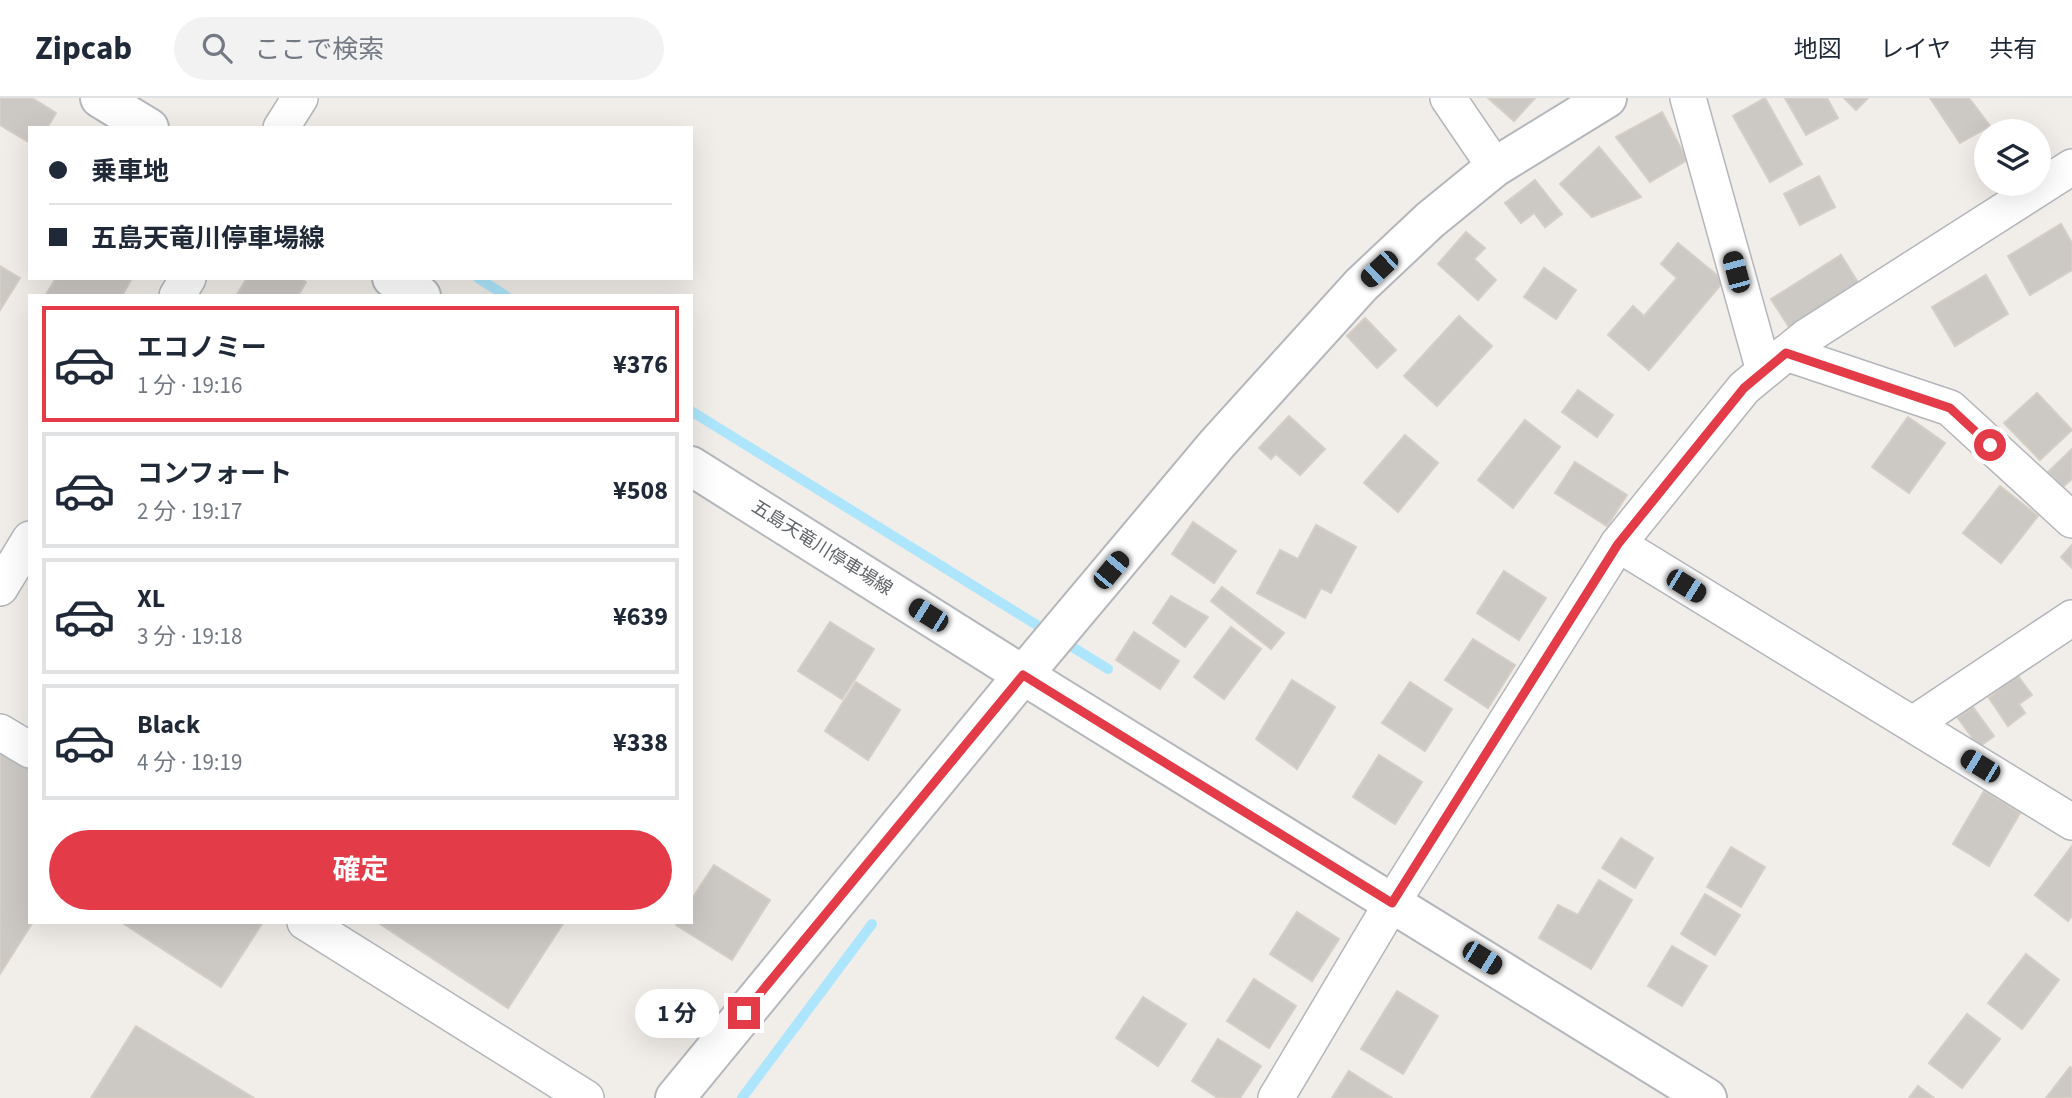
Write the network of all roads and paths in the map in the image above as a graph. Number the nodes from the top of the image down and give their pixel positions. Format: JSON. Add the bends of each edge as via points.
{"nodes":[{"id":1,"x":100,"y":98,"type":"edge"},
{"id":2,"x":300,"y":98,"type":"edge"},
{"id":3,"x":1448,"y":98,"type":"edge"},
{"id":4,"x":1606,"y":98,"type":"edge"},
{"id":5,"x":1688,"y":98,"type":"edge"},
{"id":6,"x":146,"y":126,"type":"edge"},
{"id":7,"x":282,"y":126,"type":"edge"},
{"id":8,"x":1495,"y":167,"type":"junction"},
{"id":9,"x":2072,"y":167,"type":"edge"},
{"id":10,"x":396,"y":280,"type":"edge"},
{"id":11,"x":418,"y":294,"type":"edge"},
{"id":12,"x":1775,"y":362,"type":"junction"},
{"id":13,"x":693,"y":467,"type":"edge"},
{"id":14,"x":2072,"y":520,"type":"edge"},
{"id":15,"x":28,"y":542,"type":"edge"},
{"id":16,"x":1618,"y":544,"type":"junction"},
{"id":17,"x":0,"y":589,"type":"edge"},
{"id":18,"x":2072,"y":618,"type":"edge"},
{"id":19,"x":1023,"y":675,"type":"junction"},
{"id":20,"x":1913,"y":724,"type":"junction"},
{"id":21,"x":0,"y":732,"type":"edge"},
{"id":22,"x":28,"y":749,"type":"edge"},
{"id":23,"x":2072,"y":822,"type":"edge"},
{"id":24,"x":1392,"y":903,"type":"junction"},
{"id":25,"x":308,"y":924,"type":"edge"},
{"id":26,"x":586,"y":1098,"type":"edge"},
{"id":27,"x":675,"y":1098,"type":"edge"},
{"id":28,"x":1276,"y":1098,"type":"edge"},
{"id":29,"x":1707,"y":1098,"type":"edge"}],
"edges":[{"from":1,"to":6,"type":"street"},
{"from":2,"to":7,"type":"street"},
{"from":3,"to":8,"type":"street"},
{"from":4,"to":8,"type":"street"},
{"from":5,"to":12,"type":"street"},
{"from":8,"to":19,"type":"street","via":[[1361,285],[1217,444]]},
{"from":9,"to":12,"type":"street","via":[[1806,337]]},
{"from":10,"to":11,"type":"street"},
{"from":12,"to":14,"type":"street","via":[[1950,408]]},
{"from":12,"to":16,"type":"street","via":[[1744,388]]},
{"from":13,"to":19,"type":"street","name":"五島天竜川停車場線"},
{"from":15,"to":17,"type":"street"},
{"from":16,"to":20,"type":"street"},
{"from":16,"to":24,"type":"street"},
{"from":18,"to":20,"type":"street"},
{"from":19,"to":24,"type":"street","name":"五島天竜川停車場線"},
{"from":19,"to":27,"type":"street"},
{"from":20,"to":23,"type":"street"},
{"from":21,"to":22,"type":"street"},
{"from":24,"to":28,"type":"street"},
{"from":24,"to":29,"type":"street","name":"五島天竜川停車場線"},
{"from":25,"to":26,"type":"street"}]}
